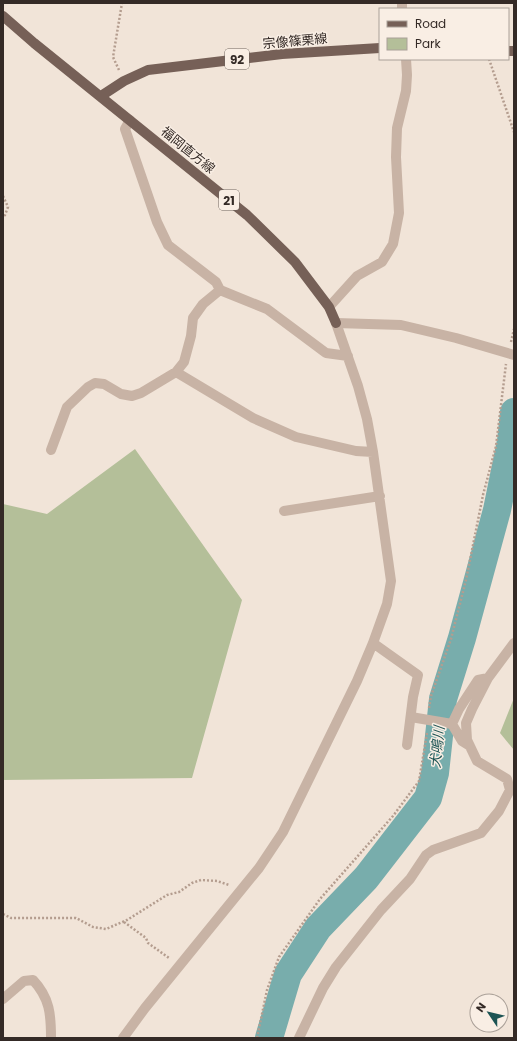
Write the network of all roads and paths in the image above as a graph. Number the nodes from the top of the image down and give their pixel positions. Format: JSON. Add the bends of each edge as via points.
{"nodes":[{"id":1,"x":122,"y":3,"type":"edge"},
{"id":2,"x":3,"y":16,"type":"edge"},
{"id":3,"x":379,"y":48,"type":"edge"},
{"id":4,"x":406,"y":60,"type":"edge"},
{"id":5,"x":489,"y":60,"type":"edge"},
{"id":6,"x":124,"y":81,"type":"junction"},
{"id":7,"x":100,"y":96,"type":"junction"},
{"id":8,"x":130,"y":120,"type":"junction"},
{"id":9,"x":514,"y":132,"type":"edge"},
{"id":10,"x":3,"y":196,"type":"edge"},
{"id":11,"x":3,"y":217,"type":"edge"},
{"id":12,"x":220,"y":290,"type":"junction"},
{"id":13,"x":329,"y":307,"type":"junction"},
{"id":14,"x":336,"y":323,"type":"junction"},
{"id":15,"x":511,"y":354,"type":"edge"},
{"id":16,"x":348,"y":356,"type":"junction"},
{"id":17,"x":176,"y":372,"type":"junction"},
{"id":18,"x":51,"y":450,"type":"dead end"},
{"id":19,"x":373,"y":452,"type":"junction"},
{"id":20,"x":380,"y":496,"type":"junction"},
{"id":21,"x":284,"y":511,"type":"dead end"},
{"id":22,"x":373,"y":643,"type":"junction"},
{"id":23,"x":514,"y":643,"type":"edge"},
{"id":24,"x":488,"y":678,"type":"junction"},
{"id":25,"x":411,"y":717,"type":"junction"},
{"id":26,"x":452,"y":724,"type":"junction"},
{"id":27,"x":406,"y":745,"type":"dead end"},
{"id":28,"x":470,"y":746,"type":"junction"},
{"id":29,"x":240,"y":892,"type":"junction"},
{"id":30,"x":3,"y":914,"type":"edge"},
{"id":31,"x":123,"y":922,"type":"junction"},
{"id":32,"x":180,"y":966,"type":"junction"},
{"id":33,"x":3,"y":999,"type":"edge"},
{"id":34,"x":51,"y":1038,"type":"edge"},
{"id":35,"x":122,"y":1038,"type":"edge"},
{"id":36,"x":299,"y":1038,"type":"edge"}],
"edges":[{"from":1,"to":6,"type":"path","via":[[113,57]]},
{"from":2,"to":7,"type":"main road","name":"福岡直方線","number":"21"},
{"from":3,"to":6,"type":"main road","name":"宗像篠栗線","number":"92","via":[[282,54],[148,70]]},
{"from":4,"to":13,"type":"street","via":[[406,91],[397,128],[399,213],[393,244],[382,262],[357,276]]},
{"from":5,"to":9,"type":"path"},
{"from":6,"to":7,"type":"main road","name":"宗像篠栗線","number":"92"},
{"from":7,"to":8,"type":"main road","name":"福岡直方線","number":"21"},
{"from":8,"to":12,"type":"street","via":[[125,129],[157,222],[168,245],[216,282]]},
{"from":8,"to":13,"type":"main road","name":"福岡直方線","number":"21","via":[[253,220],[295,262]]},
{"from":10,"to":11,"type":"path","via":[[8,207]]},
{"from":12,"to":16,"type":"street","via":[[268,309],[326,353]]},
{"from":12,"to":17,"type":"street","via":[[203,304],[192,318],[191,336],[184,362]]},
{"from":13,"to":14,"type":"main road","name":"福岡直方線","number":"21"},
{"from":14,"to":15,"type":"street","via":[[401,326]]},
{"from":14,"to":16,"type":"street"},
{"from":16,"to":19,"type":"street","via":[[365,412]]},
{"from":17,"to":18,"type":"street","via":[[141,394],[132,396],[121,394],[104,384],[95,383],[88,386],[67,407]]},
{"from":17,"to":19,"type":"street","via":[[253,418],[296,437],[356,451]]},
{"from":19,"to":20,"type":"street"},
{"from":20,"to":21,"type":"street"},
{"from":20,"to":22,"type":"street","via":[[391,580],[387,604]]},
{"from":22,"to":25,"type":"street","via":[[418,675]]},
{"from":22,"to":29,"type":"street","via":[[357,682],[284,832]]},
{"from":23,"to":24,"type":"street"},
{"from":24,"to":26,"type":"street","via":[[478,680]]},
{"from":24,"to":28,"type":"street","via":[[466,724]]},
{"from":25,"to":26,"type":"street","bridge":true},
{"from":25,"to":27,"type":"street"},
{"from":26,"to":28,"type":"street","via":[[462,741]]},
{"from":28,"to":36,"type":"street","via":[[477,761],[508,779],[510,790],[499,811],[481,833],[433,850],[426,855],[336,967],[322,988]]},
{"from":29,"to":31,"type":"path","via":[[228,884],[202,880],[158,899]]},
{"from":29,"to":32,"type":"street"},
{"from":30,"to":31,"type":"path","via":[[11,918],[76,918],[93,927],[106,929]]},
{"from":31,"to":32,"type":"path","via":[[146,938],[148,944]]},
{"from":32,"to":35,"type":"street"},
{"from":33,"to":34,"type":"street","via":[[24,980],[33,980],[41,989],[50,1009]]}]}
